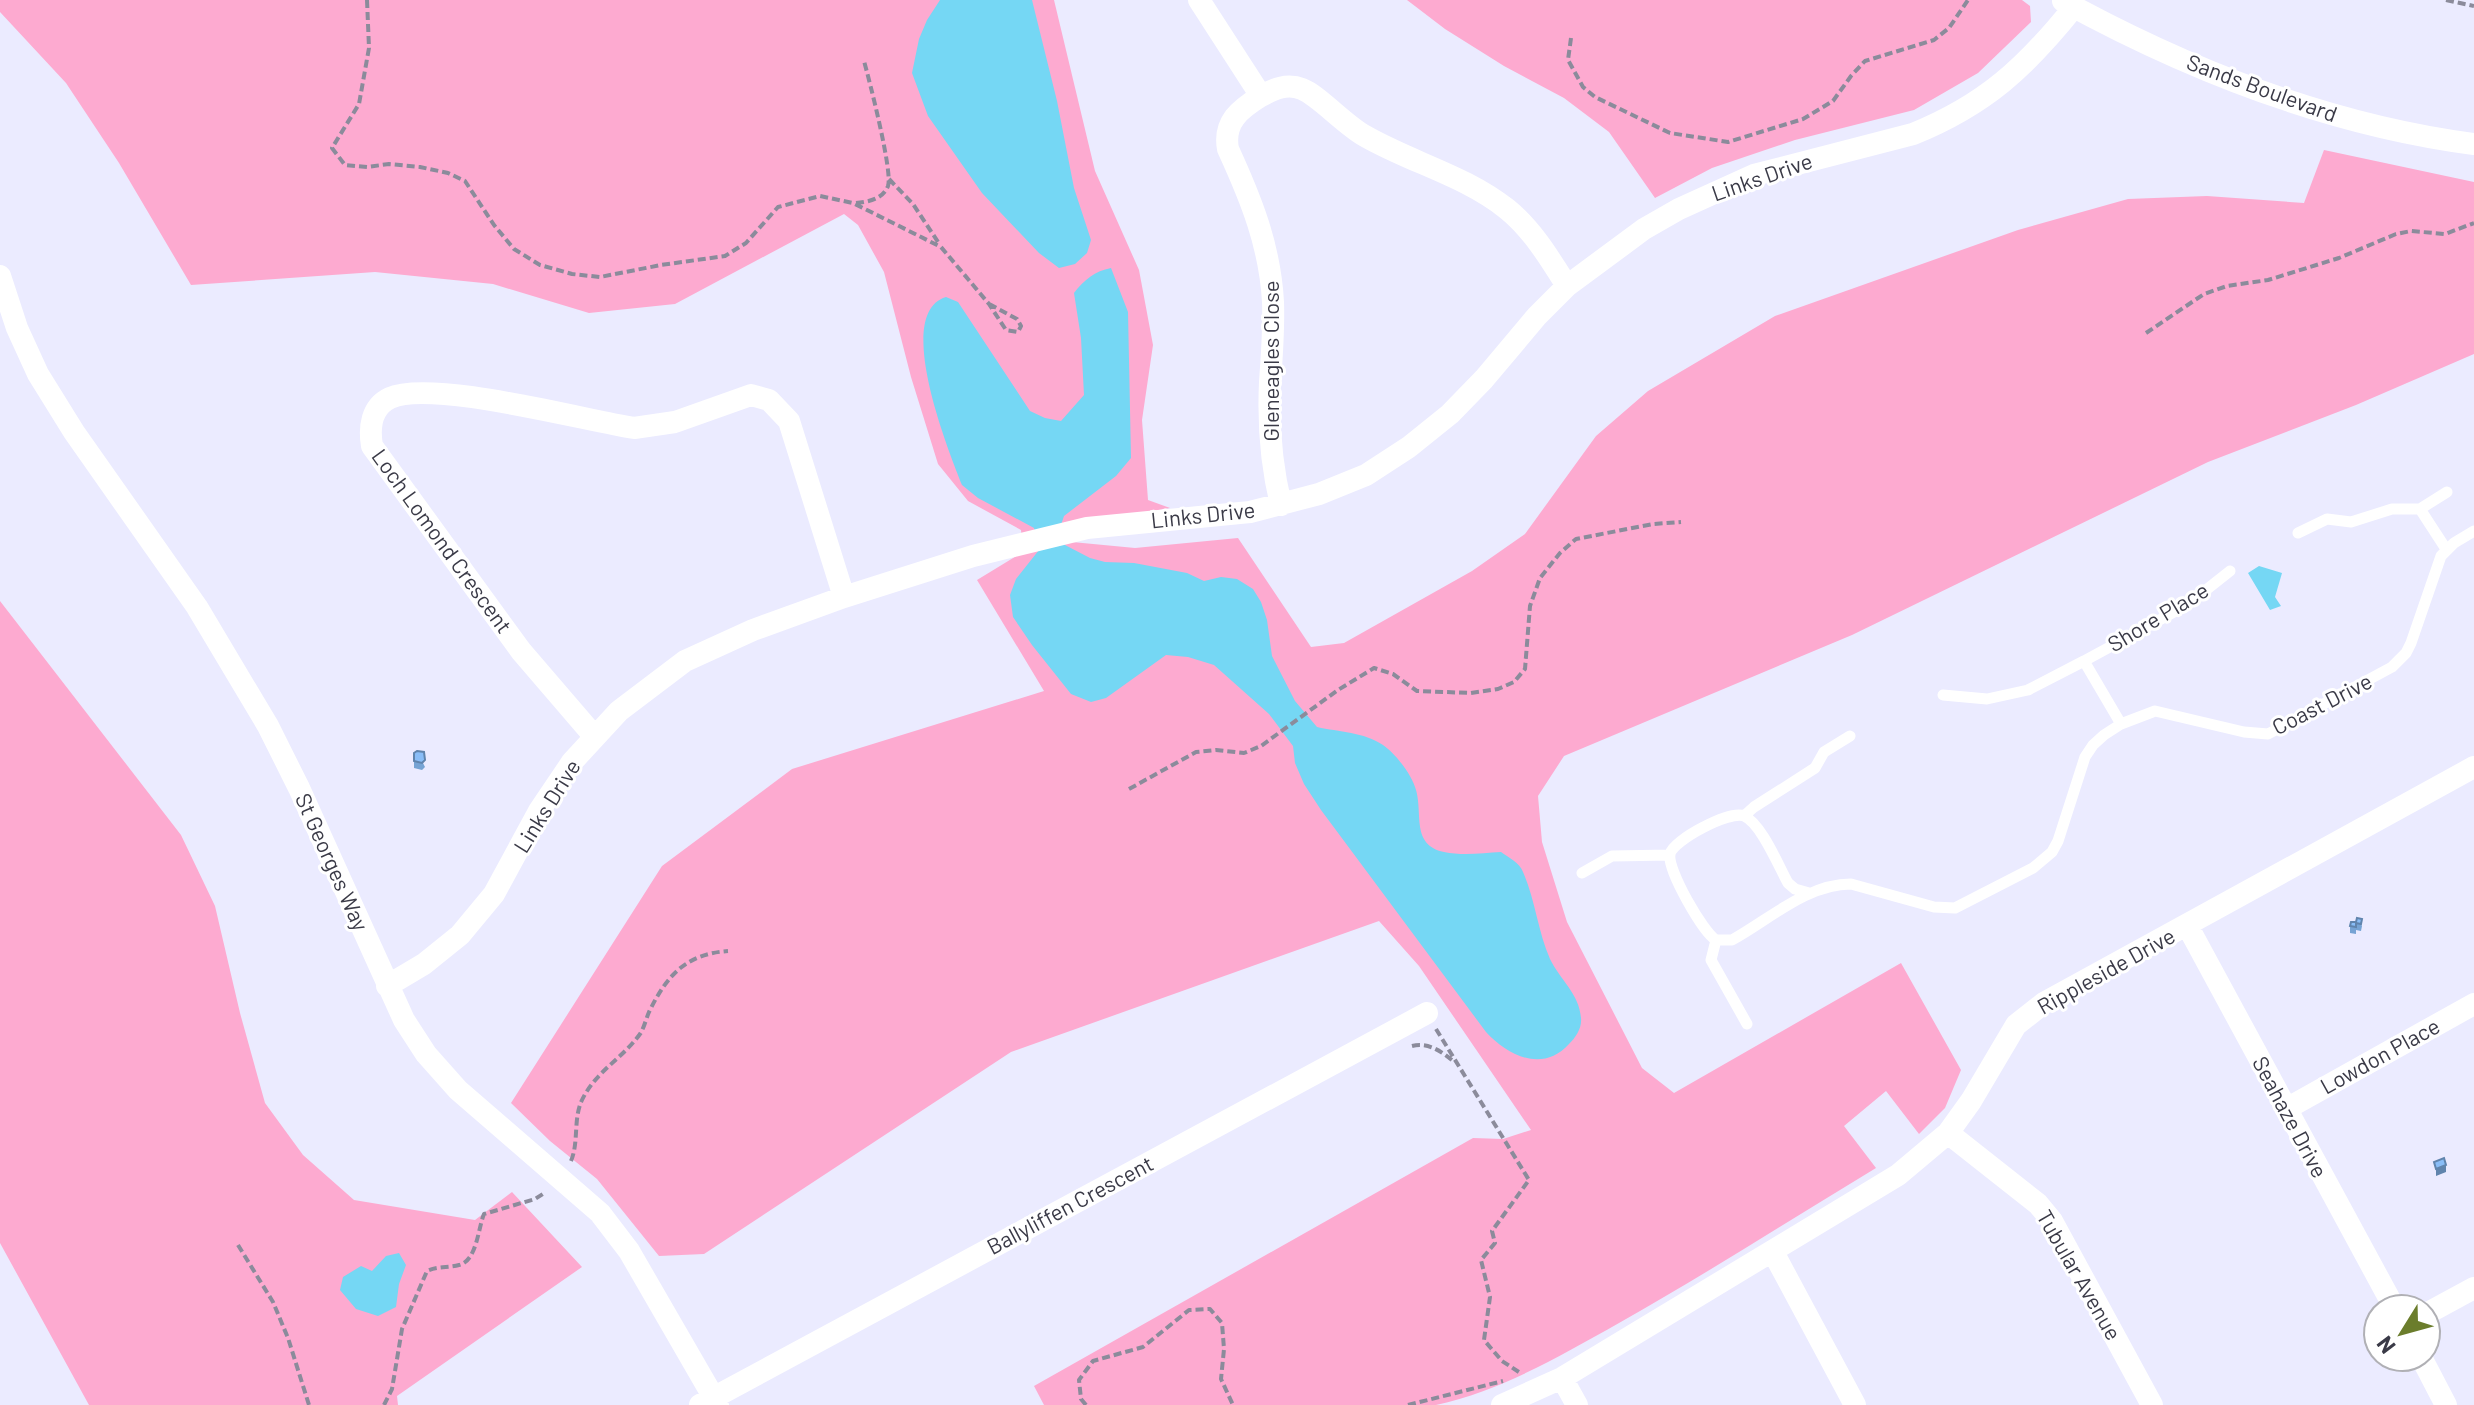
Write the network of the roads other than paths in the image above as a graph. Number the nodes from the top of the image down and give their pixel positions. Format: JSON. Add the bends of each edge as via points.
{"nodes":[{"id":1,"x":1199,"y":0,"type":"edge"},
{"id":2,"x":2068,"y":3,"type":"edge"},
{"id":3,"x":1261,"y":96,"type":"junction"},
{"id":4,"x":2474,"y":144,"type":"edge"},
{"id":5,"x":0,"y":276,"type":"edge"},
{"id":6,"x":1567,"y":286,"type":"junction"},
{"id":7,"x":2447,"y":492,"type":"dead end"},
{"id":8,"x":1281,"y":505,"type":"junction"},
{"id":9,"x":2420,"y":509,"type":"junction"},
{"id":10,"x":2474,"y":531,"type":"edge"},
{"id":11,"x":2298,"y":533,"type":"dead end"},
{"id":12,"x":2446,"y":549,"type":"junction"},
{"id":13,"x":2230,"y":571,"type":"dead end"},
{"id":14,"x":844,"y":597,"type":"junction"},
{"id":15,"x":2084,"y":661,"type":"junction"},
{"id":16,"x":1943,"y":695,"type":"dead end"},
{"id":17,"x":2121,"y":724,"type":"junction"},
{"id":18,"x":594,"y":736,"type":"junction"},
{"id":19,"x":1850,"y":736,"type":"dead end"},
{"id":20,"x":2474,"y":767,"type":"edge"},
{"id":21,"x":1744,"y":816,"type":"junction"},
{"id":22,"x":1670,"y":855,"type":"junction"},
{"id":23,"x":1582,"y":873,"type":"dead end"},
{"id":24,"x":1809,"y":893,"type":"junction"},
{"id":25,"x":2187,"y":925,"type":"junction"},
{"id":26,"x":1716,"y":940,"type":"junction"},
{"id":27,"x":387,"y":986,"type":"junction"},
{"id":28,"x":2474,"y":1004,"type":"edge"},
{"id":29,"x":1427,"y":1013,"type":"road end"},
{"id":30,"x":1747,"y":1024,"type":"dead end"},
{"id":31,"x":2286,"y":1109,"type":"junction"},
{"id":32,"x":1948,"y":1133,"type":"junction"},
{"id":33,"x":1773,"y":1252,"type":"junction"},
{"id":34,"x":2474,"y":1288,"type":"edge"},
{"id":35,"x":2386,"y":1293,"type":"edge"},
{"id":36,"x":2442,"y":1305,"type":"edge"},
{"id":37,"x":2429,"y":1373,"type":"edge"},
{"id":38,"x":1562,"y":1378,"type":"junction"},
{"id":39,"x":711,"y":1402,"type":"edge"},
{"id":40,"x":1502,"y":1405,"type":"edge"},
{"id":41,"x":1577,"y":1405,"type":"edge"},
{"id":42,"x":1855,"y":1405,"type":"edge"},
{"id":43,"x":2152,"y":1405,"type":"edge"},
{"id":44,"x":2446,"y":1405,"type":"edge"}],
"edges":[{"from":1,"to":3,"type":"street"},
{"from":2,"to":4,"type":"street","name":"Sands Boulevard","via":[[2160,50],[2267,94],[2383,128]]},
{"from":2,"to":6,"type":"street","name":"Links Drive","via":[[2029,61],[1954,115],[1913,134],[1789,164],[1717,190],[1644,229]]},
{"from":3,"to":6,"type":"street","name":"Gleneagles Close","via":[[1286,86],[1304,89],[1365,137],[1479,190],[1526,228]]},
{"from":3,"to":8,"type":"street","name":"Gleneagles Close","via":[[1232,119],[1226,137],[1258,218],[1270,271],[1271,449]]},
{"from":5,"to":27,"type":"street","name":"St Georges Way","via":[[38,374],[197,607],[268,726]]},
{"from":6,"to":8,"type":"street","name":"Links Drive","via":[[1450,414],[1409,447],[1366,475]]},
{"from":7,"to":9,"type":"lane"},
{"from":8,"to":14,"type":"street","name":"Links Drive","via":[[1227,516],[1087,528],[973,556]]},
{"from":9,"to":11,"type":"lane","via":[[2392,509],[2351,522],[2327,519]]},
{"from":9,"to":12,"type":"lane"},
{"from":10,"to":12,"type":"lane"},
{"from":12,"to":17,"type":"lane","name":"Coast Drive","via":[[2400,661],[2280,730],[2244,732],[2155,711]]},
{"from":13,"to":15,"type":"lane","name":"Shore Place","via":[[2187,605]]},
{"from":14,"to":18,"type":"street","name":"Links Drive","via":[[685,661]]},
{"from":14,"to":18,"type":"street","name":"Loch Lomond Crescent","via":[[789,421],[760,396],[647,428],[462,396],[414,393],[389,398],[373,417],[372,446],[521,651]]},
{"from":15,"to":16,"type":"lane","name":"Shore Place","via":[[2028,690],[1987,699]]},
{"from":15,"to":17,"type":"lane","name":"Shore Place"},
{"from":17,"to":24,"type":"lane","name":"Coast Drive","via":[[2085,757],[2058,841],[2033,868],[1968,903],[1945,909],[1851,884]]},
{"from":18,"to":27,"type":"street","name":"Links Drive","via":[[556,783],[494,894],[476,916],[442,951]]},
{"from":19,"to":21,"type":"lane","via":[[1824,752],[1815,768]]},
{"from":20,"to":25,"type":"street","name":"Rippleside Drive"},
{"from":21,"to":22,"type":"lane","via":[[1724,817],[1677,844]]},
{"from":21,"to":24,"type":"lane","via":[[1760,832],[1788,883]]},
{"from":22,"to":23,"type":"lane","via":[[1612,856]]},
{"from":22,"to":26,"type":"lane","via":[[1671,867],[1704,928]]},
{"from":24,"to":26,"type":"lane","name":"Coast Drive","via":[[1732,940]]},
{"from":25,"to":31,"type":"street","name":"Seahaze Drive"},
{"from":25,"to":32,"type":"street","name":"Rippleside Drive","via":[[2044,1003],[2016,1025]]},
{"from":26,"to":30,"type":"lane","via":[[1711,960]]},
{"from":27,"to":39,"type":"street","name":"St Georges Way","via":[[440,1072],[607,1222],[629,1251]]},
{"from":28,"to":31,"type":"street","name":"Lowdon Place"},
{"from":29,"to":39,"type":"street","name":"Ballyliffen Crescent"},
{"from":31,"to":35,"type":"street","name":"Seahaze Drive"},
{"from":32,"to":33,"type":"street","name":"Rippleside Drive","via":[[1898,1175]]},
{"from":32,"to":43,"type":"street","name":"Tubular Avenue","via":[[2052,1221]]},
{"from":33,"to":38,"type":"street","name":"Rippleside Drive"},
{"from":33,"to":42,"type":"street"},
{"from":34,"to":36,"type":"street"},
{"from":37,"to":44,"type":"street"},
{"from":38,"to":40,"type":"street","name":"Rippleside Drive"},
{"from":38,"to":41,"type":"street"}]}
